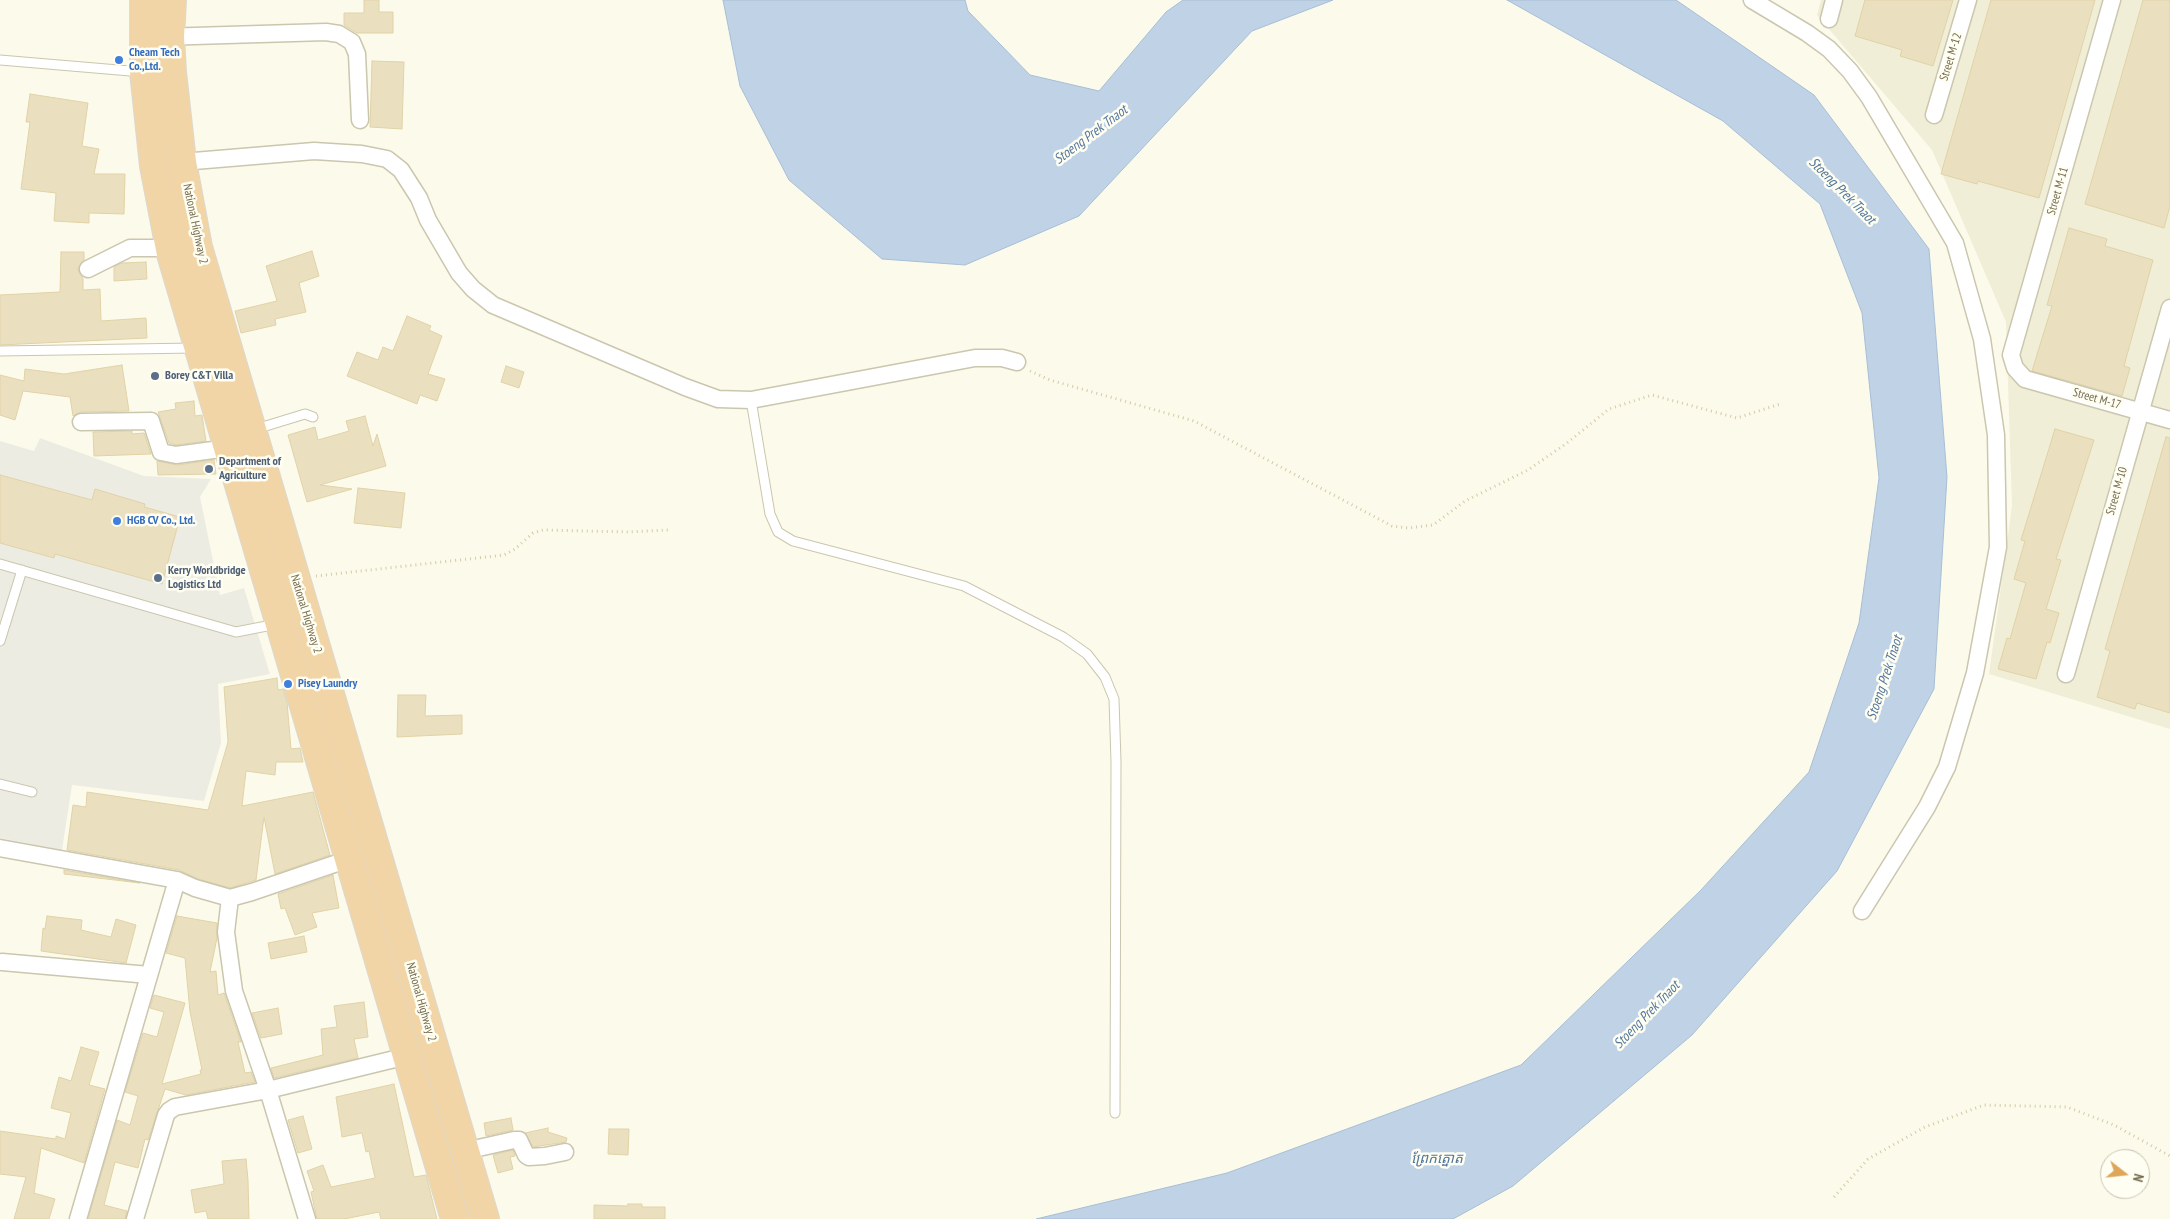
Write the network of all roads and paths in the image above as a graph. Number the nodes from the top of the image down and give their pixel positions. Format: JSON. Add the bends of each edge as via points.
{"nodes":[{"id":1,"x":144,"y":0,"type":"edge"},
{"id":2,"x":172,"y":0,"type":"edge"},
{"id":3,"x":1752,"y":0,"type":"edge"},
{"id":4,"x":1834,"y":0,"type":"edge"},
{"id":5,"x":1968,"y":0,"type":"edge"},
{"id":6,"x":2112,"y":0,"type":"edge"},
{"id":7,"x":1829,"y":19,"type":"dead end"},
{"id":8,"x":143,"y":37,"type":"junction"},
{"id":9,"x":170,"y":37,"type":"junction"},
{"id":10,"x":0,"y":60,"type":"edge"},
{"id":11,"x":158,"y":72,"type":"junction"},
{"id":12,"x":1934,"y":115,"type":"dead end"},
{"id":13,"x":360,"y":120,"type":"dead end"},
{"id":14,"x":182,"y":162,"type":"junction"},
{"id":15,"x":171,"y":254,"type":"junction"},
{"id":16,"x":88,"y":269,"type":"dead end"},
{"id":17,"x":2170,"y":308,"type":"edge"},
{"id":18,"x":199,"y":348,"type":"junction"},
{"id":19,"x":0,"y":351,"type":"edge"},
{"id":20,"x":1017,"y":362,"type":"joint"},
{"id":21,"x":2024,"y":379,"type":"joint"},
{"id":22,"x":751,"y":400,"type":"junction"},
{"id":23,"x":1780,"y":404,"type":"dead end"},
{"id":24,"x":2140,"y":411,"type":"junction"},
{"id":25,"x":313,"y":417,"type":"dead end"},
{"id":26,"x":2170,"y":420,"type":"edge"},
{"id":27,"x":81,"y":422,"type":"dead end"},
{"id":28,"x":252,"y":430,"type":"junction"},
{"id":29,"x":228,"y":448,"type":"junction"},
{"id":30,"x":669,"y":530,"type":"dead end"},
{"id":31,"x":0,"y":564,"type":"edge"},
{"id":32,"x":22,"y":570,"type":"junction"},
{"id":33,"x":296,"y":579,"type":"junction"},
{"id":34,"x":293,"y":619,"type":"junction"},
{"id":35,"x":0,"y":641,"type":"edge"},
{"id":36,"x":2066,"y":674,"type":"dead end"},
{"id":37,"x":0,"y":784,"type":"edge"},
{"id":38,"x":32,"y":792,"type":"dead end"},
{"id":39,"x":0,"y":848,"type":"edge"},
{"id":40,"x":349,"y":859,"type":"junction"},
{"id":41,"x":177,"y":880,"type":"junction"},
{"id":42,"x":230,"y":898,"type":"junction"},
{"id":43,"x":1862,"y":911,"type":"dead end"},
{"id":44,"x":2,"y":962,"type":"dead end"},
{"id":45,"x":149,"y":976,"type":"junction"},
{"id":46,"x":407,"y":1056,"type":"junction"},
{"id":47,"x":268,"y":1090,"type":"junction"},
{"id":48,"x":1115,"y":1113,"type":"dead end"},
{"id":49,"x":465,"y":1151,"type":"junction"},
{"id":50,"x":565,"y":1152,"type":"dead end"},
{"id":51,"x":2170,"y":1156,"type":"edge"},
{"id":52,"x":1834,"y":1197,"type":"dead end"},
{"id":53,"x":78,"y":1219,"type":"edge"},
{"id":54,"x":136,"y":1219,"type":"edge"},
{"id":55,"x":306,"y":1219,"type":"edge"},
{"id":56,"x":455,"y":1219,"type":"edge"},
{"id":57,"x":485,"y":1219,"type":"edge"}],
"edges":[{"from":1,"to":8,"type":"highway","name":"National Highway 2"},
{"from":2,"to":9,"type":"highway","name":"National Highway 2"},
{"from":3,"to":43,"type":"street","via":[[1829,48],[1850,71],[1869,97],[1955,243],[1982,339],[1996,435],[1998,547],[1973,682],[1947,767],[1927,808]]},
{"from":4,"to":7,"type":"street"},
{"from":5,"to":12,"type":"street","name":"Street M-12"},
{"from":6,"to":21,"type":"street","name":"Street M-11","via":[[2011,355],[2015,368]]},
{"from":8,"to":9,"type":"street"},
{"from":8,"to":11,"type":"highway","name":"National Highway 2"},
{"from":9,"to":11,"type":"highway","name":"National Highway 2"},
{"from":9,"to":13,"type":"street","via":[[340,34],[352,42],[357,54]]},
{"from":10,"to":11,"type":"lane"},
{"from":11,"to":14,"type":"highway","name":"National Highway 2"},
{"from":11,"to":15,"type":"highway","name":"National Highway 2","via":[[154,166]]},
{"from":14,"to":22,"type":"street","via":[[314,151],[387,159],[406,177],[459,273],[493,305],[685,387],[718,399]]},
{"from":14,"to":28,"type":"highway","name":"National Highway 2","via":[[198,247]]},
{"from":15,"to":16,"type":"street","via":[[162,248],[130,248]]},
{"from":15,"to":18,"type":"highway","name":"National Highway 2"},
{"from":17,"to":24,"type":"street","name":"Street M-10"},
{"from":18,"to":19,"type":"lane"},
{"from":18,"to":29,"type":"highway","name":"National Highway 2"},
{"from":20,"to":22,"type":"street","via":[[1002,358],[975,358]]},
{"from":20,"to":23,"type":"path","via":[[1035,375],[1194,421],[1392,526],[1408,528],[1433,524],[1465,501],[1528,470],[1610,409],[1652,395],[1737,418]]},
{"from":21,"to":24,"type":"street","name":"Street M-17"},
{"from":22,"to":48,"type":"lane","via":[[770,514],[778,532],[793,541],[964,586],[1064,637],[1087,654],[1105,676],[1114,699],[1116,762]]},
{"from":24,"to":26,"type":"street","name":"Street M-17"},
{"from":24,"to":36,"type":"street","name":"Street M-10"},
{"from":25,"to":28,"type":"lane","via":[[305,414]]},
{"from":27,"to":29,"type":"street","via":[[151,421],[161,452],[176,455]]},
{"from":28,"to":33,"type":"highway","name":"National Highway 2"},
{"from":29,"to":34,"type":"highway","name":"National Highway 2"},
{"from":30,"to":33,"type":"path","via":[[543,530],[533,533],[504,555]]},
{"from":31,"to":32,"type":"lane"},
{"from":32,"to":34,"type":"lane","via":[[236,632]]},
{"from":32,"to":35,"type":"lane"},
{"from":33,"to":34,"type":"highway","name":"National Highway 2"},
{"from":34,"to":40,"type":"highway","name":"National Highway 2"},
{"from":34,"to":49,"type":"highway","name":"National Highway 2"},
{"from":37,"to":38,"type":"lane"},
{"from":39,"to":41,"type":"street"},
{"from":40,"to":42,"type":"street"},
{"from":40,"to":46,"type":"highway","name":"National Highway 2"},
{"from":41,"to":42,"type":"street"},
{"from":41,"to":45,"type":"street"},
{"from":42,"to":47,"type":"street","via":[[226,932],[234,991]]},
{"from":44,"to":45,"type":"street"},
{"from":45,"to":53,"type":"street"},
{"from":46,"to":47,"type":"street"},
{"from":46,"to":56,"type":"highway","name":"National Highway 2"},
{"from":47,"to":54,"type":"street","via":[[169,1110]]},
{"from":47,"to":55,"type":"street"},
{"from":49,"to":50,"type":"street","via":[[519,1140],[529,1157]]},
{"from":49,"to":57,"type":"highway","name":"National Highway 2"},
{"from":51,"to":52,"type":"path","via":[[2114,1125],[2067,1107],[1984,1105],[1924,1127],[1868,1159]]}]}
